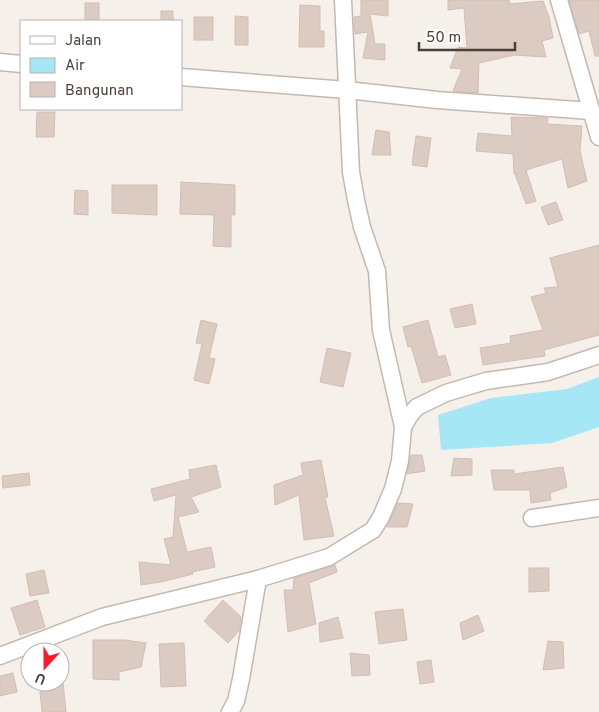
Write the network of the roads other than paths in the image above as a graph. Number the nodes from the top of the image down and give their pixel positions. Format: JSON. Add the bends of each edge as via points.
{"nodes":[{"id":1,"x":344,"y":0,"type":"edge"},
{"id":2,"x":559,"y":0,"type":"edge"},
{"id":3,"x":0,"y":62,"type":"edge"},
{"id":4,"x":20,"y":64,"type":"edge"},
{"id":5,"x":182,"y":77,"type":"edge"},
{"id":6,"x":347,"y":90,"type":"junction"},
{"id":7,"x":591,"y":111,"type":"junction"},
{"id":8,"x":599,"y":136,"type":"edge"},
{"id":9,"x":599,"y":355,"type":"edge"},
{"id":10,"x":403,"y":427,"type":"junction"},
{"id":11,"x":599,"y":508,"type":"edge"},
{"id":12,"x":532,"y":518,"type":"dead end"},
{"id":13,"x":258,"y":579,"type":"junction"},
{"id":14,"x":0,"y":656,"type":"edge"},
{"id":15,"x":230,"y":712,"type":"edge"}],
"edges":[{"from":1,"to":6,"type":"street"},
{"from":2,"to":7,"type":"street"},
{"from":3,"to":4,"type":"street"},
{"from":5,"to":6,"type":"street"},
{"from":6,"to":7,"type":"street"},
{"from":6,"to":10,"type":"street","via":[[351,172],[362,227],[377,271],[381,330]]},
{"from":7,"to":8,"type":"street"},
{"from":9,"to":10,"type":"street","via":[[548,372],[486,381],[446,393],[417,407]]},
{"from":10,"to":13,"type":"street","via":[[400,460],[392,489],[373,530],[329,557]]},
{"from":11,"to":12,"type":"street"},
{"from":13,"to":14,"type":"street","via":[[102,617]]},
{"from":13,"to":15,"type":"street","via":[[241,679]]}]}
